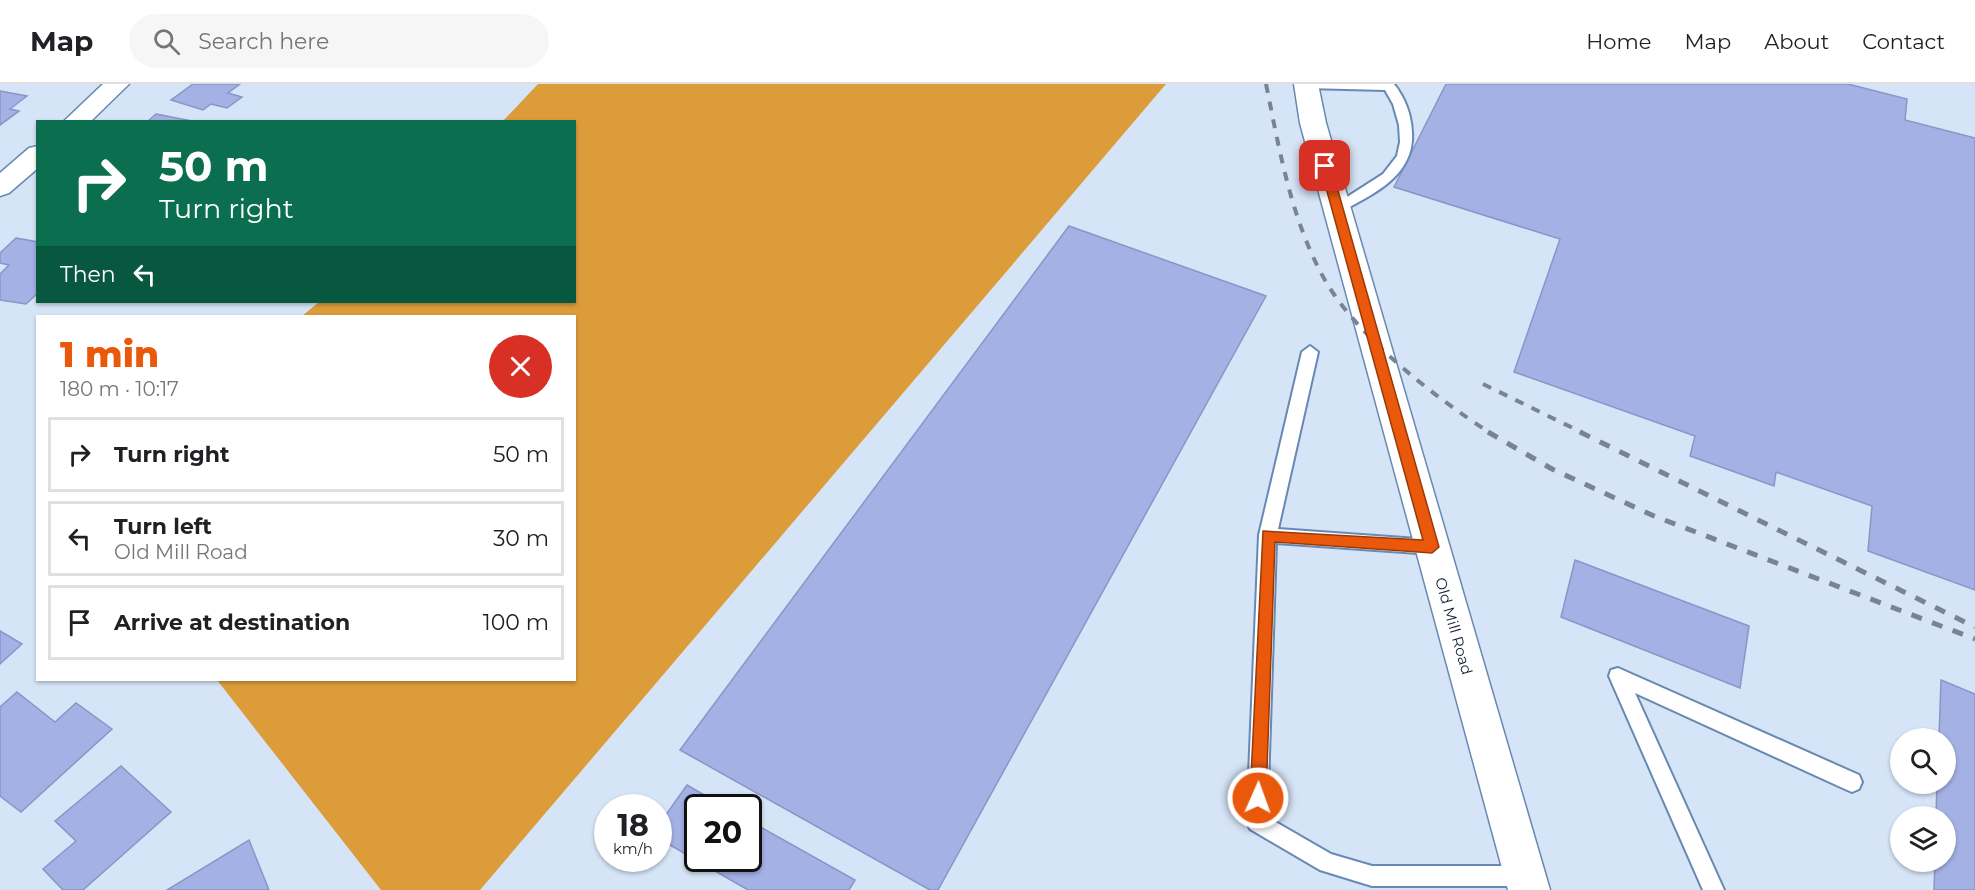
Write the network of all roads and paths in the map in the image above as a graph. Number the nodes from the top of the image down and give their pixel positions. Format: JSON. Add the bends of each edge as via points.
{"nodes":[{"id":1,"x":117,"y":84,"type":"edge"},
{"id":2,"x":1306,"y":84,"type":"edge"},
{"id":3,"x":1391,"y":85,"type":"edge"},
{"id":4,"x":77,"y":120,"type":"edge"},
{"id":5,"x":36,"y":156,"type":"edge"},
{"id":6,"x":0,"y":187,"type":"edge"},
{"id":7,"x":1337,"y":208,"type":"junction"},
{"id":8,"x":1310,"y":352,"type":"dead end"},
{"id":9,"x":1268,"y":535,"type":"junction"},
{"id":10,"x":1432,"y":547,"type":"junction"},
{"id":11,"x":1852,"y":782,"type":"dead end"},
{"id":12,"x":1527,"y":883,"type":"edge"},
{"id":13,"x":1714,"y":890,"type":"edge"}],
"edges":[{"from":1,"to":4,"type":"street"},
{"from":2,"to":3,"type":"lane"},
{"from":2,"to":7,"type":"street","name":"Old Mill Road"},
{"from":3,"to":7,"type":"lane","via":[[1397,94],[1407,138],[1403,156],[1385,182]]},
{"from":5,"to":6,"type":"street"},
{"from":7,"to":10,"type":"street","name":"Old Mill Road"},
{"from":8,"to":9,"type":"lane"},
{"from":9,"to":10,"type":"lane"},
{"from":9,"to":12,"type":"lane","via":[[1257,822],[1327,863],[1372,876]]},
{"from":10,"to":12,"type":"street","name":"Old Mill Road"},
{"from":11,"to":13,"type":"lane","via":[[1618,676]]}]}
